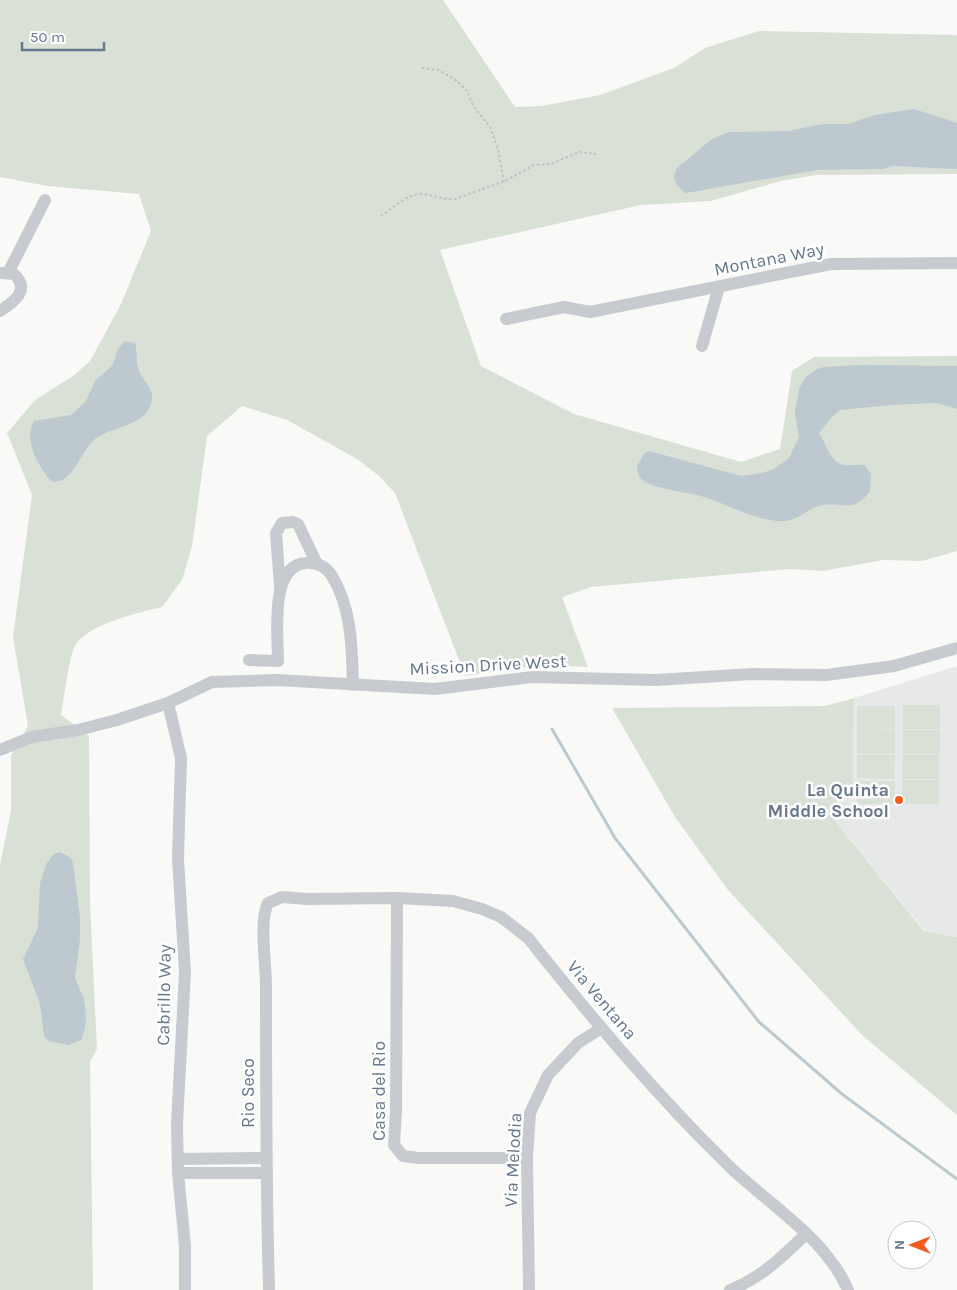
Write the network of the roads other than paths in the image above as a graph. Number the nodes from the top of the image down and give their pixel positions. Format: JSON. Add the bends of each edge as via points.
{"nodes":[{"id":1,"x":45,"y":200,"type":"dead end"},
{"id":2,"x":957,"y":263,"type":"edge"},
{"id":3,"x":4,"y":273,"type":"edge"},
{"id":4,"x":719,"y":287,"type":"junction"},
{"id":5,"x":0,"y":311,"type":"edge"},
{"id":6,"x":506,"y":318,"type":"dead end"},
{"id":7,"x":702,"y":346,"type":"dead end"},
{"id":8,"x":317,"y":564,"type":"junction"},
{"id":9,"x":280,"y":592,"type":"junction"},
{"id":10,"x":957,"y":648,"type":"edge"},
{"id":11,"x":249,"y":660,"type":"dead end"},
{"id":12,"x":353,"y":685,"type":"junction"},
{"id":13,"x":168,"y":703,"type":"junction"},
{"id":14,"x":0,"y":750,"type":"edge"},
{"id":15,"x":397,"y":898,"type":"junction"},
{"id":16,"x":272,"y":900,"type":"joint"},
{"id":17,"x":600,"y":1029,"type":"junction"},
{"id":18,"x":266,"y":1158,"type":"junction"},
{"id":19,"x":527,"y":1158,"type":"junction"},
{"id":20,"x":178,"y":1159,"type":"junction"},
{"id":21,"x":178,"y":1173,"type":"junction"},
{"id":22,"x":266,"y":1173,"type":"junction"},
{"id":23,"x":806,"y":1234,"type":"junction"},
{"id":24,"x":185,"y":1290,"type":"edge"},
{"id":25,"x":269,"y":1290,"type":"edge"},
{"id":26,"x":529,"y":1290,"type":"edge"},
{"id":27,"x":730,"y":1290,"type":"edge"},
{"id":28,"x":848,"y":1290,"type":"edge"}],
"edges":[{"from":1,"to":3,"type":"street"},
{"from":2,"to":4,"type":"street","name":"Montana Way","via":[[831,264]]},
{"from":3,"to":5,"type":"street","via":[[19,278],[21,289],[14,301]]},
{"from":4,"to":6,"type":"street","name":"Montana Way","via":[[590,312],[564,307]]},
{"from":4,"to":7,"type":"street"},
{"from":8,"to":9,"type":"street","via":[[303,563],[290,569]]},
{"from":8,"to":9,"type":"street","via":[[298,524],[282,523],[276,533]]},
{"from":8,"to":12,"type":"street","via":[[331,575],[345,608],[351,637]]},
{"from":9,"to":11,"type":"street","via":[[277,607],[278,661]]},
{"from":10,"to":12,"type":"street","name":"Mission Drive West","via":[[894,666],[826,675],[752,674],[656,680],[532,677],[435,688]]},
{"from":12,"to":13,"type":"street","name":"Mission Drive West","via":[[259,680],[212,682]]},
{"from":13,"to":14,"type":"street","name":"Mission Drive West","via":[[78,730],[32,737]]},
{"from":13,"to":20,"type":"street","name":"Cabrillo Way","via":[[181,764],[178,859],[185,972],[178,1082]]},
{"from":15,"to":16,"type":"street","name":"Via Ventana","via":[[307,900],[282,897]]},
{"from":15,"to":17,"type":"street","name":"Via Ventana","via":[[453,901],[501,917],[528,938]]},
{"from":15,"to":19,"type":"street","name":"Casa del Rio","via":[[394,1145],[403,1156],[418,1158]]},
{"from":16,"to":18,"type":"street","name":"Rio Seco","via":[[263,918],[266,955]]},
{"from":17,"to":19,"type":"street","name":"Via Melodia","via":[[578,1043],[548,1075],[530,1112]]},
{"from":17,"to":23,"type":"street","name":"Via Ventana","via":[[729,1166]]},
{"from":18,"to":20,"type":"street"},
{"from":18,"to":22,"type":"street","name":"Rio Seco"},
{"from":19,"to":26,"type":"street","name":"Via Melodia"},
{"from":20,"to":21,"type":"street","name":"Cabrillo Way"},
{"from":21,"to":22,"type":"street"},
{"from":21,"to":24,"type":"street","name":"Cabrillo Way","via":[[185,1246]]},
{"from":22,"to":25,"type":"street","name":"Rio Seco"},
{"from":23,"to":27,"type":"street","via":[[776,1264],[749,1283]]},
{"from":23,"to":28,"type":"street","name":"Via Ventana","via":[[840,1270]]}]}
